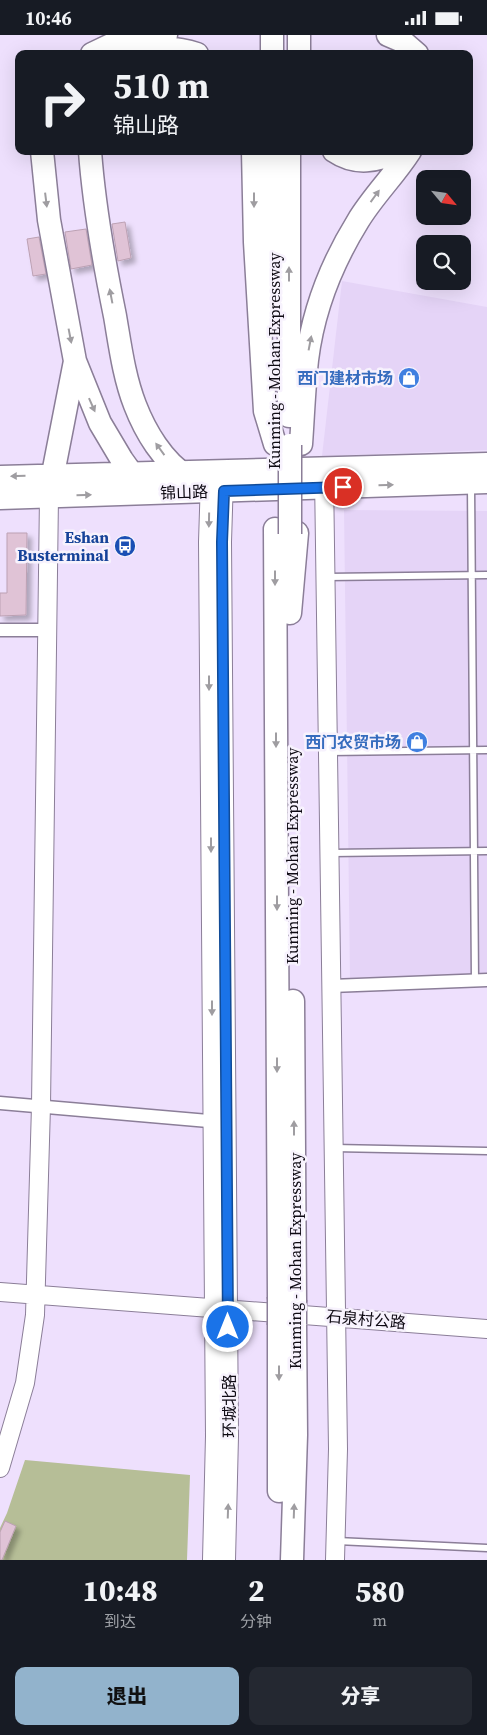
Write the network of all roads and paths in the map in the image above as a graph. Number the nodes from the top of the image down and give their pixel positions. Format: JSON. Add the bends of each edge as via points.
{"nodes":[{"id":1,"x":114,"y":35,"type":"edge"},
{"id":2,"x":272,"y":35,"type":"edge"},
{"id":3,"x":289,"y":35,"type":"edge"},
{"id":4,"x":299,"y":35,"type":"edge"},
{"id":5,"x":388,"y":35,"type":"edge"},
{"id":6,"x":160,"y":36,"type":"edge"},
{"id":7,"x":95,"y":50,"type":"edge"},
{"id":8,"x":99,"y":50,"type":"edge"},
{"id":9,"x":134,"y":50,"type":"edge"},
{"id":10,"x":157,"y":50,"type":"edge"},
{"id":11,"x":180,"y":50,"type":"edge"},
{"id":12,"x":272,"y":50,"type":"edge"},
{"id":13,"x":289,"y":50,"type":"edge"},
{"id":14,"x":299,"y":50,"type":"edge"},
{"id":15,"x":412,"y":50,"type":"edge"},
{"id":16,"x":42,"y":155,"type":"edge"},
{"id":17,"x":90,"y":155,"type":"edge"},
{"id":18,"x":254,"y":155,"type":"edge"},
{"id":19,"x":273,"y":155,"type":"edge"},
{"id":20,"x":289,"y":155,"type":"edge"},
{"id":21,"x":340,"y":155,"type":"edge"},
{"id":22,"x":391,"y":155,"type":"edge"},
{"id":23,"x":407,"y":155,"type":"edge"},
{"id":24,"x":75,"y":359,"type":"junction"},
{"id":25,"x":288,"y":444,"type":"junction"},
{"id":26,"x":487,"y":464,"type":"edge"},
{"id":27,"x":179,"y":472,"type":"junction"},
{"id":28,"x":131,"y":473,"type":"junction"},
{"id":29,"x":0,"y":477,"type":"edge"},
{"id":30,"x":324,"y":478,"type":"junction"},
{"id":31,"x":217,"y":481,"type":"junction"},
{"id":32,"x":479,"y":482,"type":"edge"},
{"id":33,"x":51,"y":486,"type":"junction"},
{"id":34,"x":148,"y":493,"type":"junction"},
{"id":35,"x":0,"y":498,"type":"edge"},
{"id":36,"x":287,"y":532,"type":"junction"},
{"id":37,"x":472,"y":575,"type":"junction"},
{"id":38,"x":487,"y":575,"type":"edge"},
{"id":39,"x":326,"y":577,"type":"junction"},
{"id":40,"x":0,"y":630,"type":"edge"},
{"id":41,"x":47,"y":630,"type":"junction"},
{"id":42,"x":473,"y":751,"type":"junction"},
{"id":43,"x":487,"y":751,"type":"edge"},
{"id":44,"x":328,"y":752,"type":"junction"},
{"id":45,"x":474,"y":851,"type":"junction"},
{"id":46,"x":487,"y":851,"type":"edge"},
{"id":47,"x":329,"y":853,"type":"junction"},
{"id":48,"x":481,"y":980,"type":"edge"},
{"id":49,"x":331,"y":987,"type":"junction"},
{"id":50,"x":0,"y":1103,"type":"edge"},
{"id":51,"x":40,"y":1106,"type":"junction"},
{"id":52,"x":220,"y":1122,"type":"junction"},
{"id":53,"x":333,"y":1148,"type":"junction"},
{"id":54,"x":487,"y":1151,"type":"edge"},
{"id":55,"x":0,"y":1292,"type":"edge"},
{"id":56,"x":36,"y":1295,"type":"junction"},
{"id":57,"x":287,"y":1299,"type":"junction"},
{"id":58,"x":221,"y":1309,"type":"junction"},
{"id":59,"x":336,"y":1316,"type":"junction"},
{"id":60,"x":287,"y":1324,"type":"junction"},
{"id":61,"x":487,"y":1329,"type":"edge"},
{"id":62,"x":0,"y":1469,"type":"edge"},
{"id":63,"x":336,"y":1541,"type":"junction"},
{"id":64,"x":487,"y":1548,"type":"edge"},
{"id":65,"x":212,"y":1560,"type":"edge"},
{"id":66,"x":226,"y":1560,"type":"edge"},
{"id":67,"x":276,"y":1560,"type":"edge"},
{"id":68,"x":292,"y":1560,"type":"edge"},
{"id":69,"x":335,"y":1560,"type":"edge"}],
"edges":[{"from":1,"to":7,"type":"highway"},
{"from":2,"to":12,"type":"highway"},
{"from":3,"to":13,"type":"highway"},
{"from":4,"to":14,"type":"highway"},
{"from":5,"to":15,"type":"highway"},
{"from":6,"to":8,"type":"highway","via":[[117,42]]},
{"from":6,"to":9,"type":"highway"},
{"from":10,"to":11,"type":"highway"},
{"from":16,"to":24,"type":"highway","one_way":true,"via":[[46,198]]},
{"from":27,"to":17,"type":"highway","one_way":true,"via":[[157,445],[134,404],[102,246]]},
{"from":18,"to":25,"type":"highway","one_way":true,"via":[[255,242],[265,411]]},
{"from":19,"to":25,"type":"highway","name":"Kunming - Mohan Expressway"},
{"from":25,"to":20,"type":"highway","name":"Kunming - Mohan Expressway","one_way":true},
{"from":21,"to":22,"type":"highway","via":[[365,161]]},
{"from":25,"to":23,"type":"highway","one_way":true,"via":[[314,324],[336,260],[358,221]]},
{"from":24,"to":28,"type":"highway","one_way":true,"via":[[100,423]]},
{"from":24,"to":33,"type":"highway"},
{"from":25,"to":36,"type":"highway","name":"Kunming - Mohan Expressway"},
{"from":26,"to":30,"type":"highway","name":"锦山路"},
{"from":27,"to":28,"type":"highway","name":"锦山路"},
{"from":27,"to":31,"type":"highway","name":"锦山路"},
{"from":28,"to":33,"type":"highway","name":"锦山路"},
{"from":28,"to":34,"type":"highway"},
{"from":33,"to":29,"type":"highway","name":"锦山路","one_way":true},
{"from":30,"to":31,"type":"highway","name":"锦山路"},
{"from":30,"to":32,"type":"highway","name":"锦山路","one_way":true},
{"from":30,"to":39,"type":"street"},
{"from":31,"to":34,"type":"highway","name":"锦山路"},
{"from":31,"to":52,"type":"street","name":"环城北路","via":[[208,552]]},
{"from":32,"to":37,"type":"lane"},
{"from":33,"to":34,"type":"highway","name":"锦山路","one_way":true},
{"from":33,"to":35,"type":"highway","name":"锦山路"},
{"from":33,"to":41,"type":"street"},
{"from":36,"to":57,"type":"highway","name":"Kunming - Mohan Expressway","one_way":true},
{"from":57,"to":36,"type":"highway","name":"Kunming - Mohan Expressway","one_way":true,"via":[[290,613]]},
{"from":37,"to":38,"type":"lane"},
{"from":37,"to":39,"type":"lane"},
{"from":37,"to":42,"type":"lane"},
{"from":39,"to":44,"type":"street"},
{"from":40,"to":41,"type":"street"},
{"from":41,"to":51,"type":"street"},
{"from":42,"to":43,"type":"lane"},
{"from":42,"to":44,"type":"lane"},
{"from":42,"to":45,"type":"lane"},
{"from":44,"to":47,"type":"street"},
{"from":45,"to":46,"type":"lane"},
{"from":45,"to":47,"type":"lane"},
{"from":45,"to":48,"type":"lane"},
{"from":47,"to":49,"type":"street"},
{"from":48,"to":49,"type":"street"},
{"from":49,"to":53,"type":"street"},
{"from":50,"to":51,"type":"street"},
{"from":51,"to":52,"type":"street"},
{"from":51,"to":56,"type":"street"},
{"from":52,"to":58,"type":"street","name":"环城北路"},
{"from":53,"to":54,"type":"lane"},
{"from":53,"to":59,"type":"street"},
{"from":55,"to":56,"type":"street","name":"石泉村公路"},
{"from":56,"to":58,"type":"street","name":"石泉村公路"},
{"from":56,"to":62,"type":"street","via":[[25,1383]]},
{"from":57,"to":60,"type":"highway","name":"Kunming - Mohan Expressway","bridge":true},
{"from":58,"to":59,"type":"street","name":"石泉村公路"},
{"from":58,"to":65,"type":"street","name":"环城北路"},
{"from":66,"to":58,"type":"street","name":"环城北路","one_way":true,"via":[[229,1435]]},
{"from":59,"to":61,"type":"street","name":"石泉村公路"},
{"from":59,"to":63,"type":"street"},
{"from":60,"to":67,"type":"highway","name":"Kunming - Mohan Expressway","one_way":true},
{"from":68,"to":60,"type":"highway","name":"Kunming - Mohan Expressway","one_way":true,"via":[[296,1435]]},
{"from":63,"to":64,"type":"lane"},
{"from":63,"to":69,"type":"street"}]}
